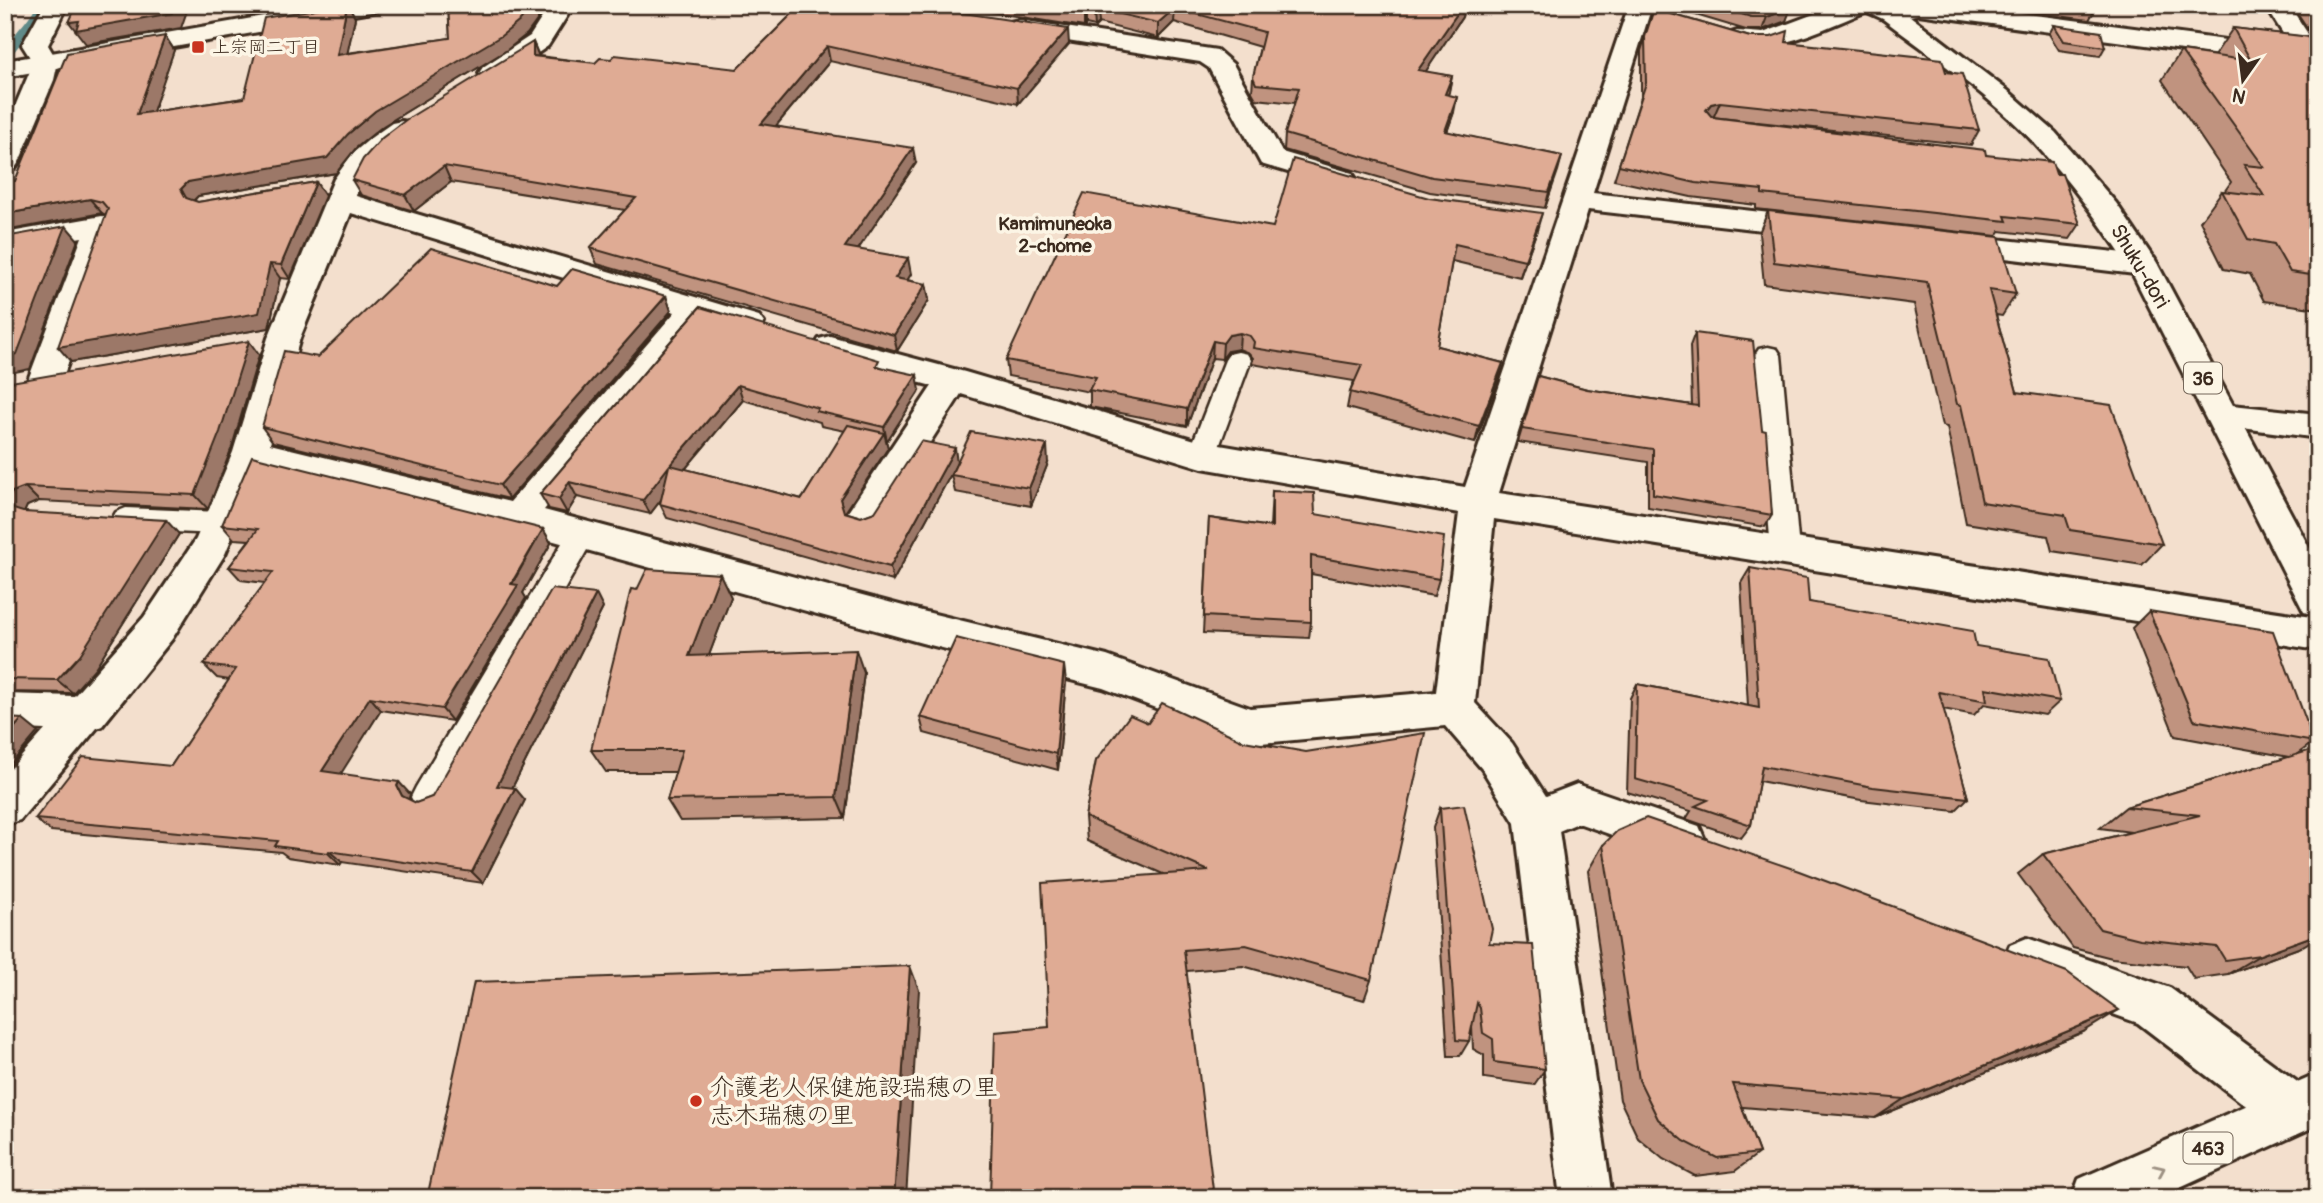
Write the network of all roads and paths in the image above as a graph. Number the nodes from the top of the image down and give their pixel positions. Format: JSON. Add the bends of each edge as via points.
{"nodes":[{"id":1,"x":56,"y":5,"type":"edge"},
{"id":2,"x":370,"y":5,"type":"edge"},
{"id":3,"x":562,"y":5,"type":"edge"},
{"id":4,"x":1861,"y":5,"type":"edge"},
{"id":5,"x":2277,"y":5,"type":"edge"},
{"id":6,"x":1899,"y":8,"type":"edge"},
{"id":7,"x":1642,"y":10,"type":"edge"},
{"id":8,"x":992,"y":23,"type":"edge"},
{"id":9,"x":1710,"y":30,"type":"edge"},
{"id":10,"x":2315,"y":60,"type":"edge"},
{"id":11,"x":45,"y":62,"type":"junction"},
{"id":12,"x":5,"y":69,"type":"edge"},
{"id":13,"x":473,"y":85,"type":"edge"},
{"id":14,"x":418,"y":119,"type":"edge"},
{"id":15,"x":5,"y":162,"type":"edge"},
{"id":16,"x":1362,"y":184,"type":"edge"},
{"id":17,"x":335,"y":190,"type":"junction"},
{"id":18,"x":1564,"y":214,"type":"junction"},
{"id":19,"x":1839,"y":230,"type":"edge"},
{"id":20,"x":1922,"y":240,"type":"edge"},
{"id":21,"x":5,"y":242,"type":"edge"},
{"id":22,"x":2143,"y":265,"type":"junction"},
{"id":23,"x":696,"y":308,"type":"junction"},
{"id":24,"x":1768,"y":355,"type":"dead end"},
{"id":25,"x":1238,"y":360,"type":"dead end"},
{"id":26,"x":85,"y":373,"type":"edge"},
{"id":27,"x":953,"y":380,"type":"junction"},
{"id":28,"x":2223,"y":416,"type":"junction"},
{"id":29,"x":2318,"y":426,"type":"edge"},
{"id":30,"x":250,"y":452,"type":"junction"},
{"id":31,"x":1202,"y":455,"type":"junction"},
{"id":32,"x":1478,"y":503,"type":"junction"},
{"id":33,"x":864,"y":515,"type":"edge"},
{"id":34,"x":95,"y":517,"type":"edge"},
{"id":35,"x":518,"y":517,"type":"junction"},
{"id":36,"x":220,"y":523,"type":"junction"},
{"id":37,"x":581,"y":536,"type":"junction"},
{"id":38,"x":1785,"y":550,"type":"junction"},
{"id":39,"x":2318,"y":601,"type":"edge"},
{"id":40,"x":2318,"y":634,"type":"edge"},
{"id":41,"x":1454,"y":708,"type":"junction"},
{"id":42,"x":5,"y":711,"type":"edge"},
{"id":43,"x":87,"y":714,"type":"junction"},
{"id":44,"x":428,"y":797,"type":"edge"},
{"id":45,"x":5,"y":806,"type":"edge"},
{"id":46,"x":1537,"y":820,"type":"junction"},
{"id":47,"x":1721,"y":853,"type":"edge"},
{"id":48,"x":1983,"y":945,"type":"edge"},
{"id":49,"x":2306,"y":1104,"type":"edge"},
{"id":50,"x":1586,"y":1198,"type":"edge"},
{"id":51,"x":2098,"y":1198,"type":"edge"}],
"edges":[{"from":1,"to":11,"type":"main road","via":[[35,46]]},
{"from":2,"to":11,"type":"main road"},
{"from":3,"to":13,"type":"main road","via":[[539,41]]},
{"from":4,"to":9,"type":"main road","via":[[1765,41],[1745,41]]},
{"from":5,"to":10,"type":"main road"},
{"from":6,"to":10,"type":"main road"},
{"from":6,"to":22,"type":"main road","name":"Shuku-dori","number":"36","via":[[1919,34],[2045,138],[2056,164],[2106,209]]},
{"from":7,"to":18,"type":"main road"},
{"from":8,"to":16,"type":"main road","via":[[1208,55],[1220,64],[1272,158]]},
{"from":11,"to":12,"type":"main road"},
{"from":11,"to":15,"type":"main road"},
{"from":14,"to":17,"type":"main road","via":[[356,166]]},
{"from":17,"to":23,"type":"main road"},
{"from":17,"to":30,"type":"main road","via":[[270,340]]},
{"from":18,"to":19,"type":"main road"},
{"from":18,"to":32,"type":"main road"},
{"from":20,"to":22,"type":"main road"},
{"from":21,"to":26,"type":"main road","via":[[102,225],[32,382]]},
{"from":22,"to":28,"type":"main road","name":"Shuku-dori","number":"36"},
{"from":23,"to":27,"type":"main road"},
{"from":23,"to":35,"type":"main road"},
{"from":24,"to":38,"type":"lane"},
{"from":25,"to":31,"type":"lane"},
{"from":27,"to":31,"type":"main road"},
{"from":27,"to":33,"type":"main road"},
{"from":28,"to":29,"type":"main road"},
{"from":28,"to":39,"type":"main road","name":"Shuku-dori","number":"36"},
{"from":30,"to":35,"type":"main road"},
{"from":30,"to":36,"type":"main road"},
{"from":31,"to":32,"type":"main road"},
{"from":32,"to":38,"type":"main road"},
{"from":32,"to":41,"type":"main road"},
{"from":34,"to":36,"type":"lane"},
{"from":35,"to":37,"type":"main road"},
{"from":36,"to":43,"type":"main road","via":[[212,544],[158,628]]},
{"from":37,"to":41,"type":"main road","via":[[1107,673],[1250,726]]},
{"from":37,"to":44,"type":"lane"},
{"from":38,"to":40,"type":"main road"},
{"from":41,"to":46,"type":"main road","via":[[1497,756]]},
{"from":42,"to":43,"type":"main road"},
{"from":43,"to":45,"type":"main road"},
{"from":46,"to":47,"type":"main road","via":[[1577,803]]},
{"from":46,"to":50,"type":"main road"},
{"from":48,"to":49,"type":"main road","via":[[2153,1005]]},
{"from":51,"to":49,"type":"main road","number":"463","one_way":true}]}
